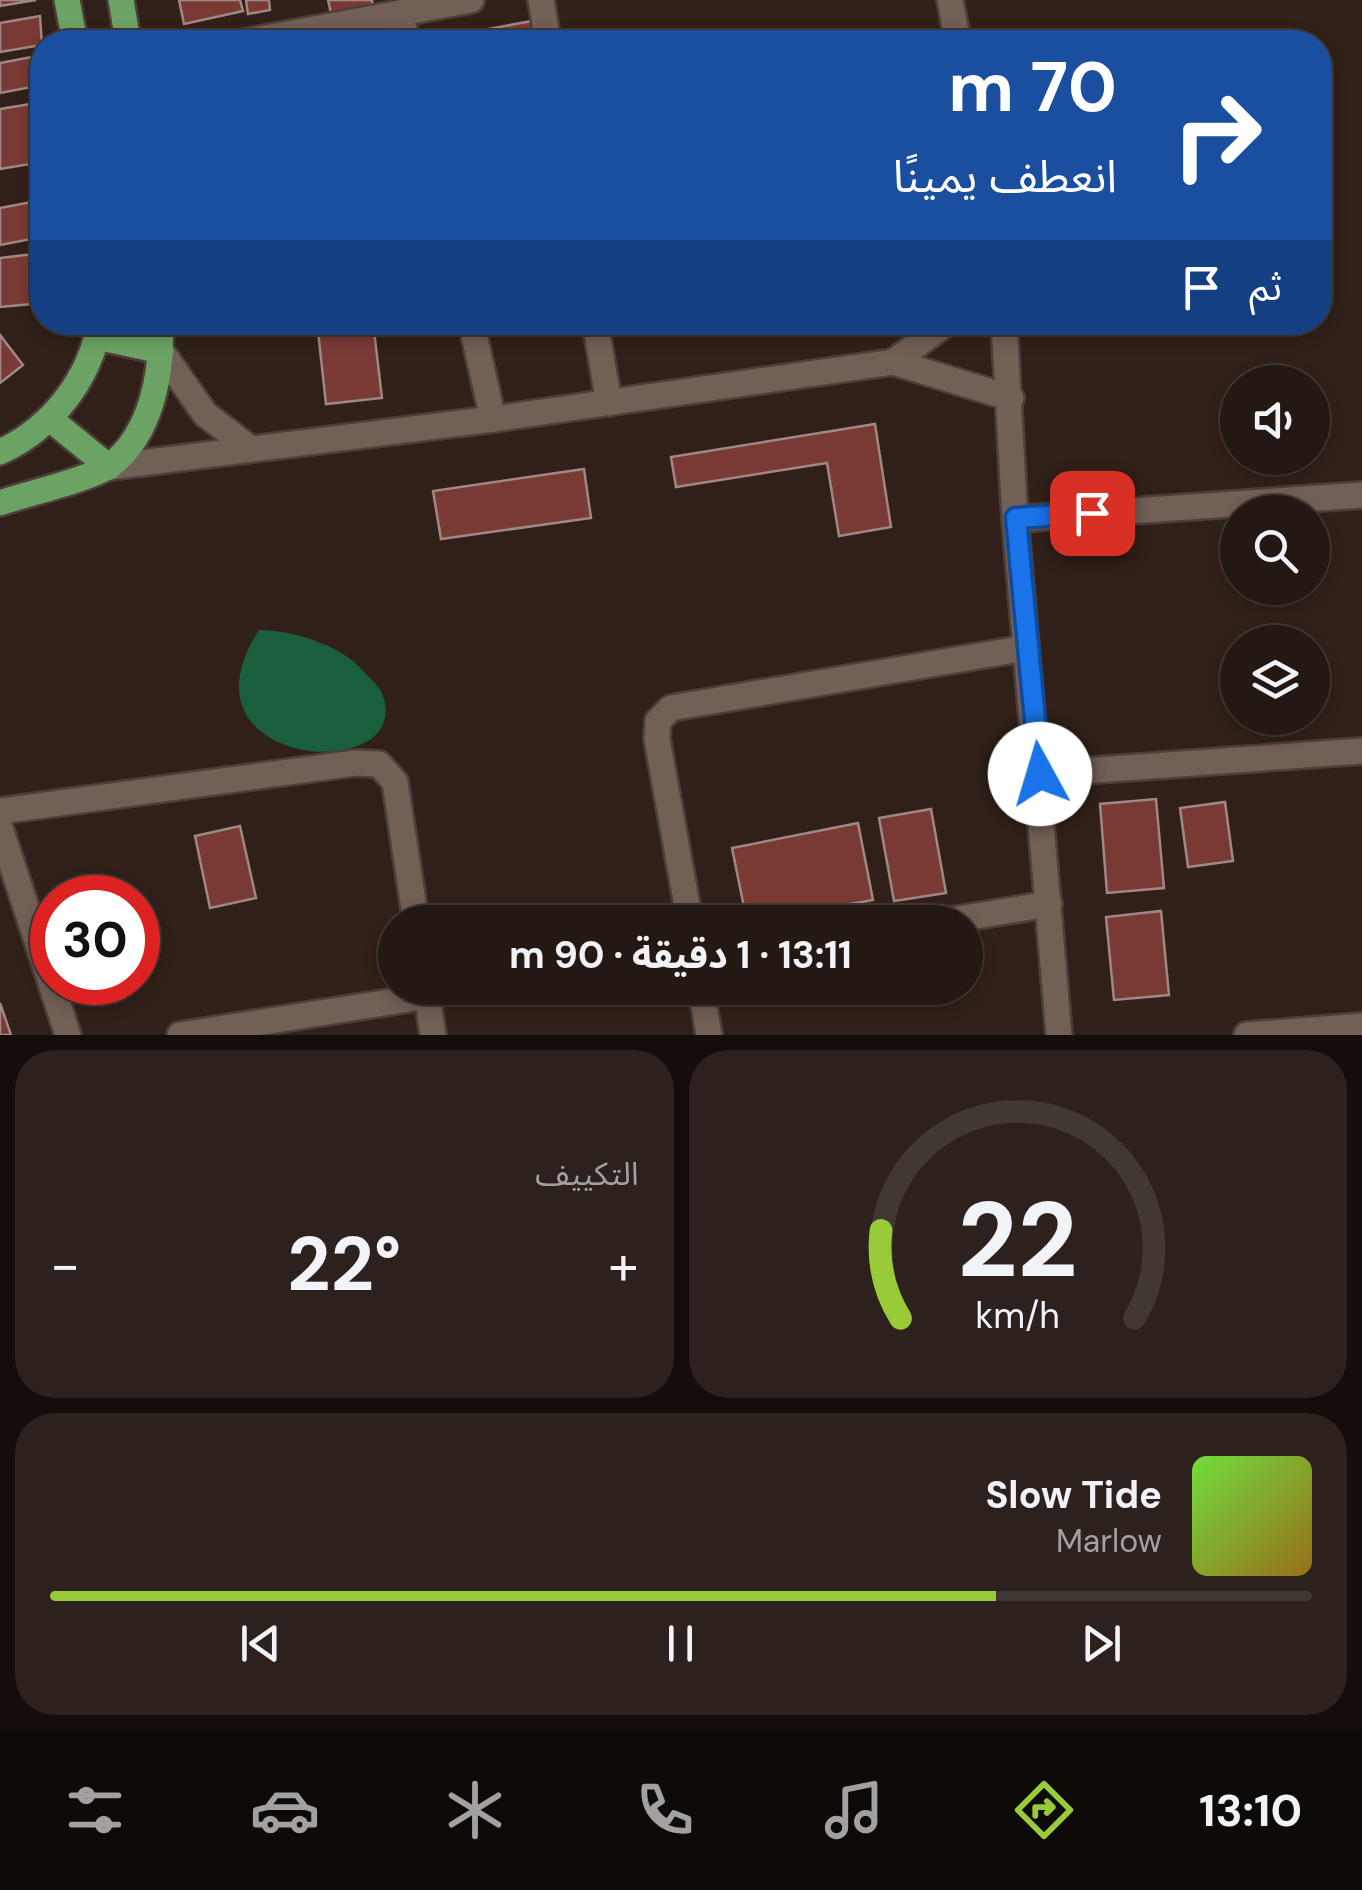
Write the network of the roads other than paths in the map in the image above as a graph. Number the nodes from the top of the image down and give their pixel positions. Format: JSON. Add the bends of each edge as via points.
{"nodes":[{"id":1,"x":67,"y":0,"type":"edge"},
{"id":2,"x":121,"y":0,"type":"edge"},
{"id":3,"x":471,"y":0,"type":"edge"},
{"id":4,"x":541,"y":0,"type":"edge"},
{"id":5,"x":950,"y":0,"type":"edge"},
{"id":6,"x":400,"y":12,"type":"junction"},
{"id":7,"x":72,"y":30,"type":"edge"},
{"id":8,"x":126,"y":30,"type":"edge"},
{"id":9,"x":308,"y":30,"type":"edge"},
{"id":10,"x":404,"y":30,"type":"edge"},
{"id":11,"x":546,"y":30,"type":"edge"},
{"id":12,"x":956,"y":30,"type":"edge"},
{"id":13,"x":96,"y":335,"type":"edge"},
{"id":14,"x":113,"y":335,"type":"edge"},
{"id":15,"x":161,"y":335,"type":"edge"},
{"id":16,"x":473,"y":335,"type":"edge"},
{"id":17,"x":598,"y":335,"type":"edge"},
{"id":18,"x":930,"y":335,"type":"edge"},
{"id":19,"x":1005,"y":335,"type":"edge"},
{"id":20,"x":162,"y":351,"type":"junction"},
{"id":21,"x":893,"y":362,"type":"junction"},
{"id":22,"x":1010,"y":398,"type":"junction"},
{"id":23,"x":609,"y":403,"type":"junction"},
{"id":24,"x":50,"y":418,"type":"junction"},
{"id":25,"x":492,"y":419,"type":"junction"},
{"id":26,"x":248,"y":447,"type":"junction"},
{"id":27,"x":0,"y":452,"type":"edge"},
{"id":28,"x":109,"y":467,"type":"junction"},
{"id":29,"x":1362,"y":495,"type":"edge"},
{"id":30,"x":0,"y":503,"type":"edge"},
{"id":31,"x":1016,"y":518,"type":"junction"},
{"id":32,"x":1026,"y":648,"type":"junction"},
{"id":33,"x":1362,"y":751,"type":"edge"},
{"id":34,"x":1040,"y":774,"type":"junction"},
{"id":35,"x":0,"y":811,"type":"edge"},
{"id":36,"x":0,"y":828,"type":"edge"},
{"id":37,"x":1049,"y":904,"type":"junction"},
{"id":38,"x":413,"y":905,"type":"edge"},
{"id":39,"x":687,"y":905,"type":"edge"},
{"id":40,"x":983,"y":915,"type":"edge"},
{"id":41,"x":378,"y":1001,"type":"edge"},
{"id":42,"x":429,"y":1005,"type":"edge"},
{"id":43,"x":704,"y":1005,"type":"edge"},
{"id":44,"x":1362,"y":1026,"type":"edge"},
{"id":45,"x":68,"y":1035,"type":"edge"},
{"id":46,"x":180,"y":1035,"type":"edge"},
{"id":47,"x":434,"y":1035,"type":"edge"},
{"id":48,"x":710,"y":1035,"type":"edge"},
{"id":49,"x":1059,"y":1035,"type":"edge"},
{"id":50,"x":1246,"y":1035,"type":"edge"}],
"edges":[{"from":1,"to":7,"type":"main road"},
{"from":2,"to":8,"type":"main road"},
{"from":3,"to":6,"type":"street"},
{"from":4,"to":11,"type":"street"},
{"from":5,"to":12,"type":"street"},
{"from":6,"to":9,"type":"street"},
{"from":6,"to":10,"type":"street"},
{"from":13,"to":24,"type":"main road","via":[[79,381]]},
{"from":14,"to":20,"type":"main road"},
{"from":15,"to":20,"type":"main road"},
{"from":16,"to":25,"type":"street"},
{"from":17,"to":23,"type":"street"},
{"from":18,"to":21,"type":"street"},
{"from":19,"to":22,"type":"street"},
{"from":20,"to":26,"type":"street","via":[[206,414]]},
{"from":20,"to":28,"type":"main road","via":[[147,412]]},
{"from":21,"to":22,"type":"street"},
{"from":21,"to":23,"type":"street"},
{"from":22,"to":31,"type":"street"},
{"from":23,"to":25,"type":"street"},
{"from":24,"to":27,"type":"main road"},
{"from":24,"to":28,"type":"main road"},
{"from":25,"to":26,"type":"street"},
{"from":26,"to":28,"type":"street"},
{"from":28,"to":30,"type":"main road"},
{"from":29,"to":31,"type":"street"},
{"from":31,"to":32,"type":"street"},
{"from":32,"to":34,"type":"street"},
{"from":32,"to":39,"type":"street","via":[[671,708],[658,721],[657,738]]},
{"from":33,"to":34,"type":"street"},
{"from":34,"to":37,"type":"street"},
{"from":35,"to":38,"type":"street","via":[[379,764],[394,782]]},
{"from":36,"to":45,"type":"street"},
{"from":37,"to":40,"type":"street"},
{"from":37,"to":49,"type":"street"},
{"from":41,"to":46,"type":"street"},
{"from":42,"to":47,"type":"street"},
{"from":43,"to":48,"type":"street"},
{"from":44,"to":50,"type":"street"}]}
